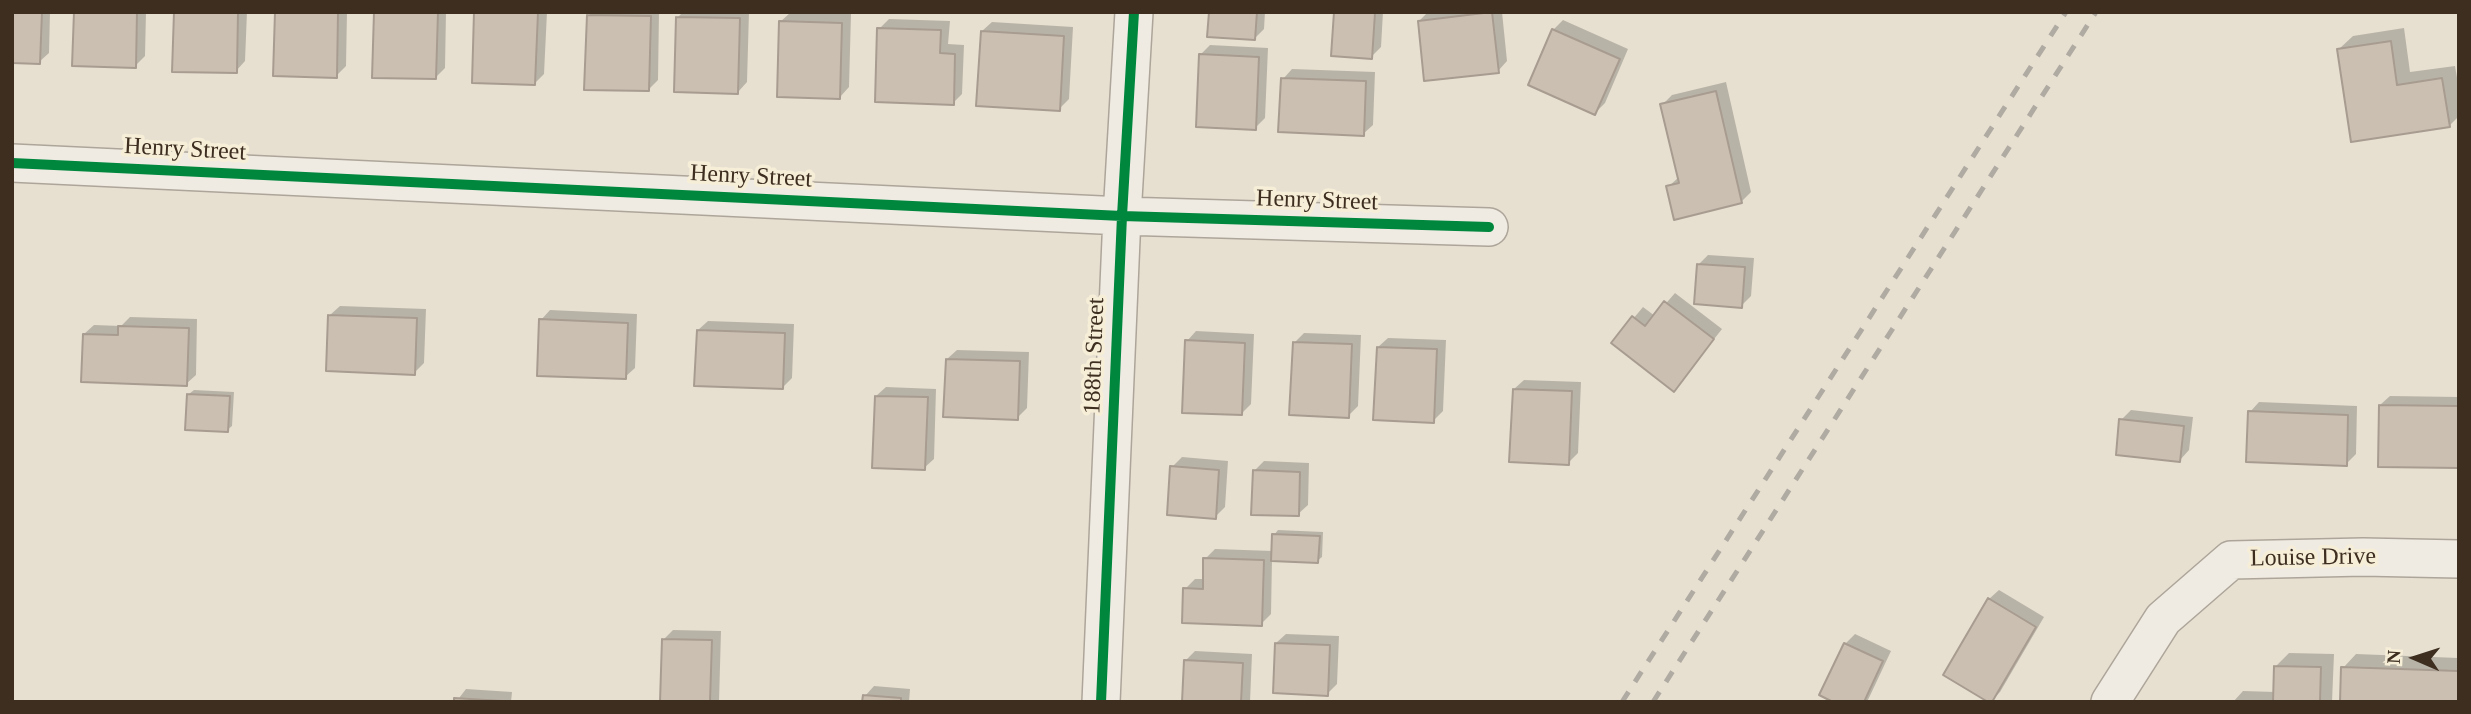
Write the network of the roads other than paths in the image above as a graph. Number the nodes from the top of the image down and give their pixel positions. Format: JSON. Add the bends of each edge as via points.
{"nodes":[{"id":1,"x":1134,"y":12,"type":"edge"},
{"id":2,"x":12,"y":163,"type":"edge"},
{"id":3,"x":1122,"y":216,"type":"junction"},
{"id":4,"x":1489,"y":227,"type":"dead end"},
{"id":5,"x":2459,"y":559,"type":"edge"},
{"id":6,"x":1101,"y":702,"type":"edge"},
{"id":7,"x":2110,"y":702,"type":"edge"}],
"edges":[{"from":1,"to":3,"type":"street","name":"188th Street"},
{"from":2,"to":3,"type":"street","name":"Henry Street"},
{"from":3,"to":4,"type":"street","name":"Henry Street"},
{"from":3,"to":6,"type":"street","name":"188th Street"},
{"from":5,"to":7,"type":"street","name":"Louise Drive","via":[[2231,560],[2163,619]]}]}
